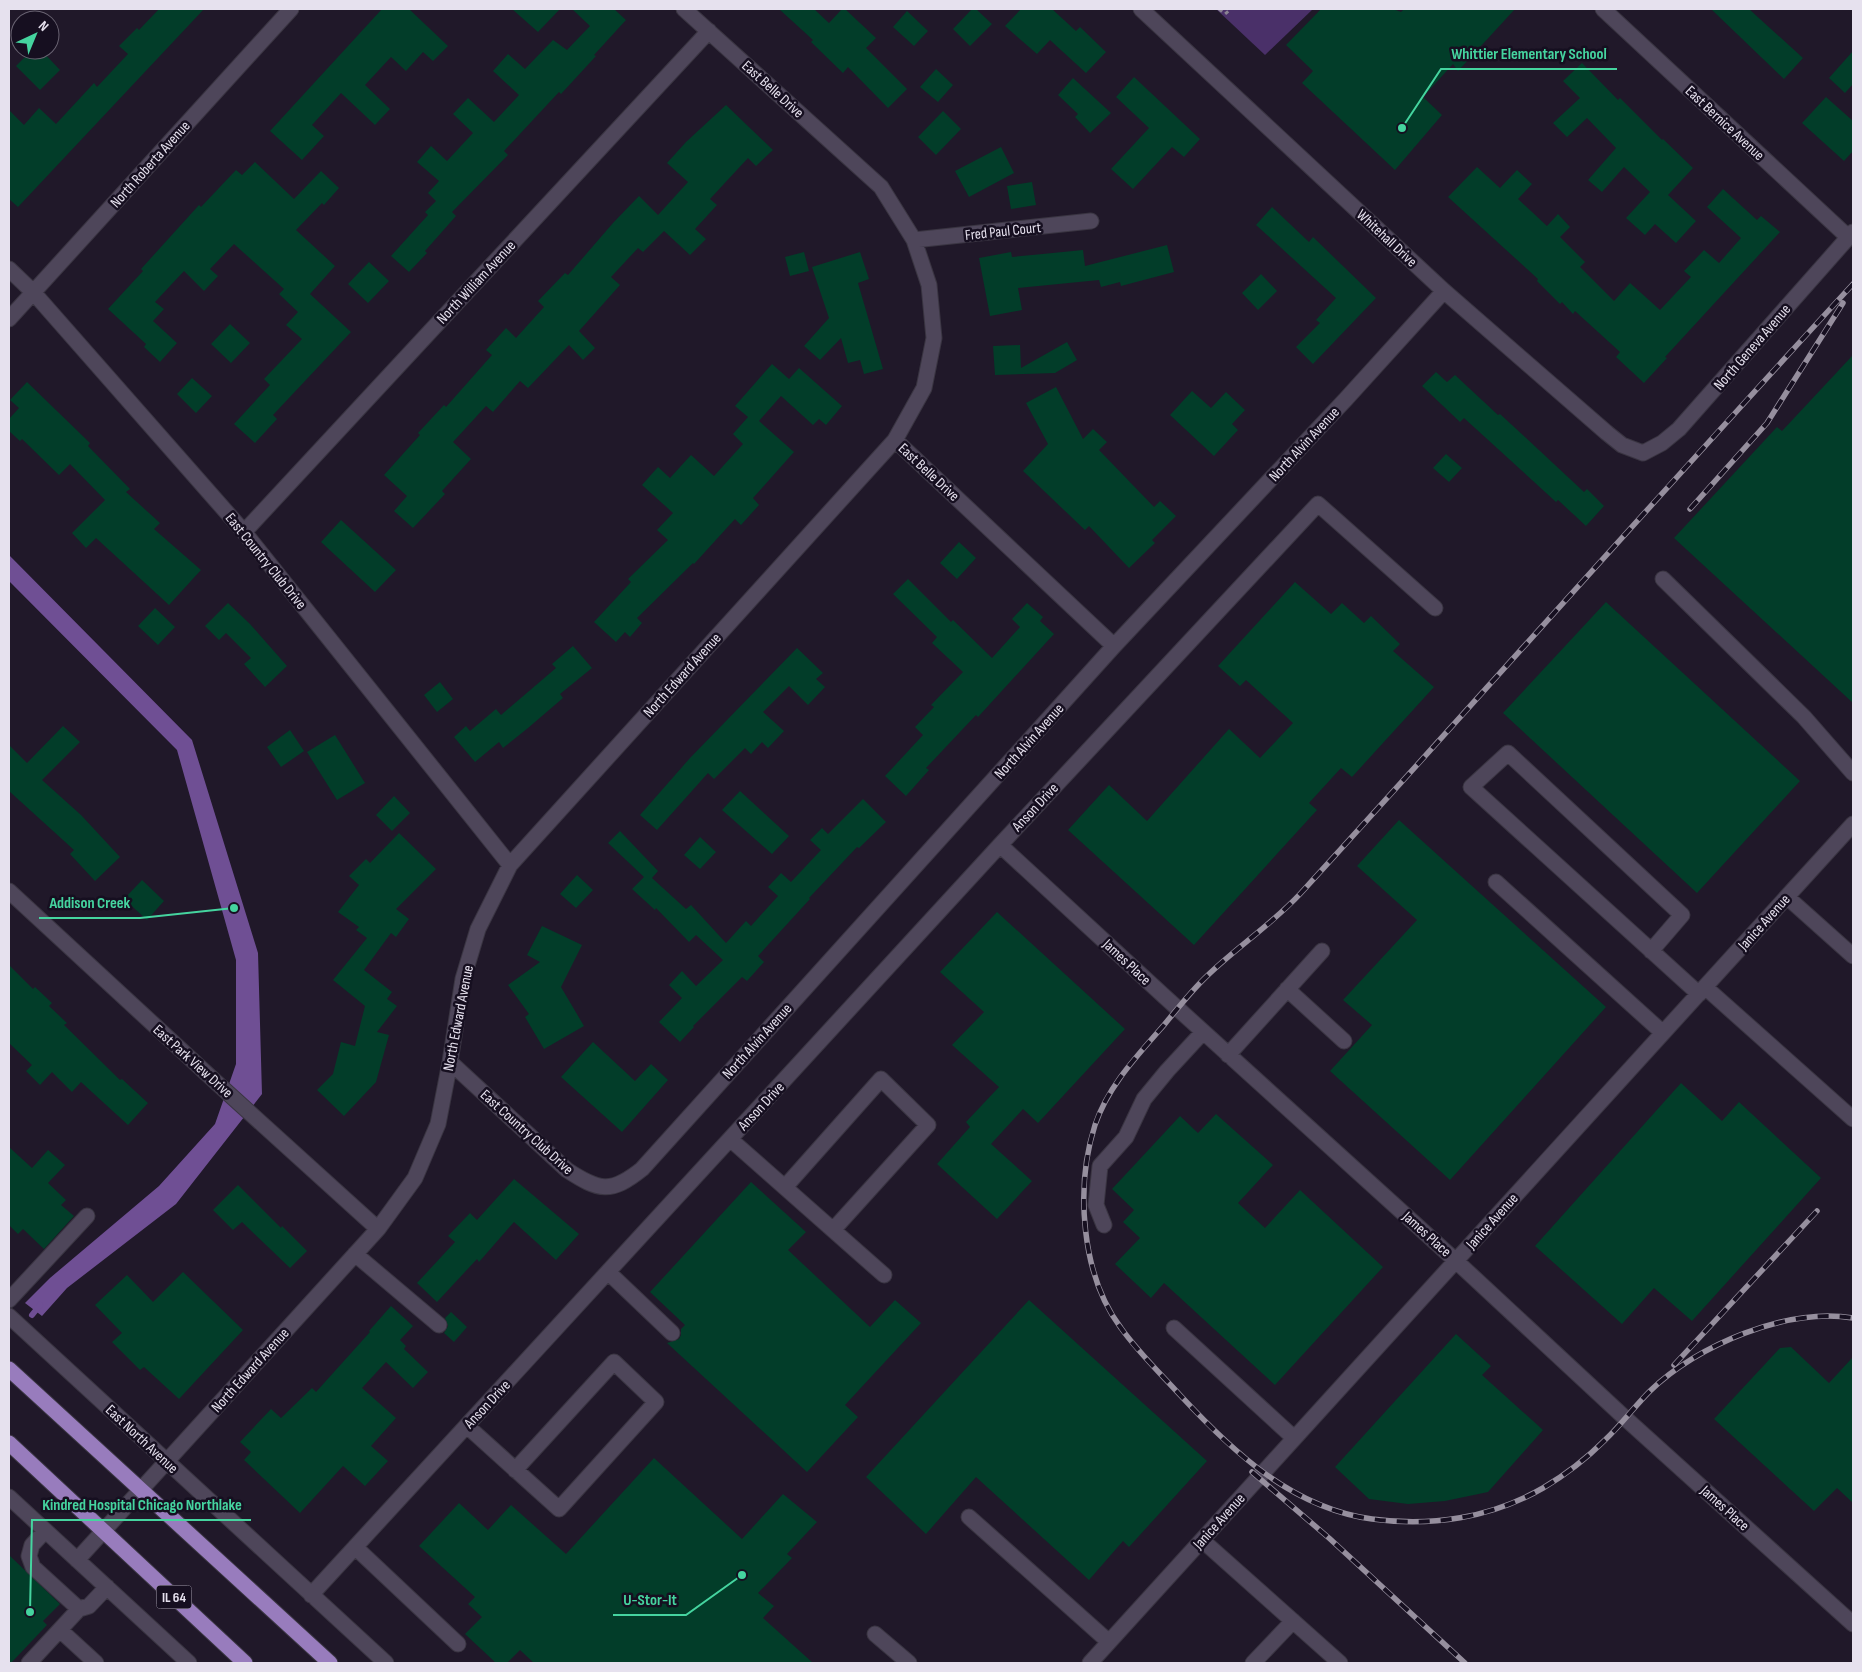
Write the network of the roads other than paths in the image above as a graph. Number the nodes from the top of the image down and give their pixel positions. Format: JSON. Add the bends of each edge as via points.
{"nodes":[{"id":1,"x":291,"y":9,"type":"edge"},
{"id":2,"x":684,"y":9,"type":"edge"},
{"id":3,"x":1141,"y":9,"type":"edge"},
{"id":4,"x":1603,"y":9,"type":"edge"},
{"id":5,"x":709,"y":31,"type":"junction"},
{"id":6,"x":1092,"y":221,"type":"dead end"},
{"id":7,"x":1851,"y":234,"type":"edge"},
{"id":8,"x":914,"y":240,"type":"junction"},
{"id":9,"x":9,"y":269,"type":"edge"},
{"id":10,"x":1444,"y":291,"type":"junction"},
{"id":11,"x":33,"y":292,"type":"junction"},
{"id":12,"x":9,"y":319,"type":"edge"},
{"id":13,"x":895,"y":440,"type":"junction"},
{"id":14,"x":1643,"y":453,"type":"joint"},
{"id":15,"x":244,"y":532,"type":"junction"},
{"id":16,"x":1663,"y":578,"type":"dead end"},
{"id":17,"x":1436,"y":608,"type":"dead end"},
{"id":18,"x":1114,"y":646,"type":"junction"},
{"id":19,"x":1853,"y":773,"type":"edge"},
{"id":20,"x":1853,"y":824,"type":"edge"},
{"id":21,"x":1000,"y":845,"type":"junction"},
{"id":22,"x":510,"y":865,"type":"junction"},
{"id":23,"x":1496,"y":882,"type":"dead end"},
{"id":24,"x":9,"y":891,"type":"edge"},
{"id":25,"x":1787,"y":896,"type":"junction"},
{"id":26,"x":1322,"y":951,"type":"dead end"},
{"id":27,"x":1651,"y":951,"type":"junction"},
{"id":28,"x":1853,"y":956,"type":"edge"},
{"id":29,"x":1287,"y":990,"type":"junction"},
{"id":30,"x":1702,"y":990,"type":"junction"},
{"id":31,"x":1203,"y":1032,"type":"junction"},
{"id":32,"x":1663,"y":1034,"type":"junction"},
{"id":33,"x":1344,"y":1040,"type":"dead end"},
{"id":34,"x":1228,"y":1055,"type":"junction"},
{"id":35,"x":450,"y":1062,"type":"junction"},
{"id":36,"x":1853,"y":1119,"type":"edge"},
{"id":37,"x":730,"y":1139,"type":"junction"},
{"id":38,"x":612,"y":1187,"type":"joint"},
{"id":39,"x":784,"y":1187,"type":"junction"},
{"id":40,"x":87,"y":1216,"type":"dead end"},
{"id":41,"x":1104,"y":1225,"type":"dead end"},
{"id":42,"x":378,"y":1229,"type":"junction"},
{"id":43,"x":833,"y":1230,"type":"junction"},
{"id":44,"x":355,"y":1254,"type":"junction"},
{"id":45,"x":1456,"y":1261,"type":"junction"},
{"id":46,"x":608,"y":1272,"type":"junction"},
{"id":47,"x":884,"y":1275,"type":"dead end"},
{"id":48,"x":9,"y":1300,"type":"edge"},
{"id":49,"x":9,"y":1316,"type":"edge"},
{"id":50,"x":439,"y":1325,"type":"dead end"},
{"id":51,"x":1174,"y":1328,"type":"dead end"},
{"id":52,"x":672,"y":1333,"type":"dead end"},
{"id":53,"x":9,"y":1369,"type":"edge"},
{"id":54,"x":467,"y":1426,"type":"junction"},
{"id":55,"x":1294,"y":1438,"type":"junction"},
{"id":56,"x":9,"y":1444,"type":"edge"},
{"id":57,"x":166,"y":1462,"type":"junction"},
{"id":58,"x":515,"y":1470,"type":"junction"},
{"id":59,"x":141,"y":1489,"type":"junction"},
{"id":60,"x":9,"y":1497,"type":"edge"},
{"id":61,"x":969,"y":1517,"type":"dead end"},
{"id":62,"x":45,"y":1531,"type":"junction"},
{"id":63,"x":103,"y":1532,"type":"junction"},
{"id":64,"x":1202,"y":1540,"type":"junction"},
{"id":65,"x":355,"y":1547,"type":"junction"},
{"id":66,"x":77,"y":1560,"type":"junction"},
{"id":67,"x":107,"y":1588,"type":"junction"},
{"id":68,"x":311,"y":1595,"type":"junction"},
{"id":69,"x":79,"y":1609,"type":"junction"},
{"id":70,"x":1292,"y":1621,"type":"junction"},
{"id":71,"x":1853,"y":1624,"type":"edge"},
{"id":72,"x":60,"y":1630,"type":"junction"},
{"id":73,"x":875,"y":1634,"type":"dead end"},
{"id":74,"x":1109,"y":1642,"type":"junction"},
{"id":75,"x":458,"y":1644,"type":"dead end"},
{"id":76,"x":186,"y":1662,"type":"edge"},
{"id":77,"x":29,"y":1663,"type":"edge"},
{"id":78,"x":96,"y":1663,"type":"edge"},
{"id":79,"x":245,"y":1663,"type":"edge"},
{"id":80,"x":330,"y":1663,"type":"edge"},
{"id":81,"x":386,"y":1663,"type":"edge"},
{"id":82,"x":909,"y":1663,"type":"edge"},
{"id":83,"x":1090,"y":1663,"type":"edge"},
{"id":84,"x":1253,"y":1663,"type":"edge"},
{"id":85,"x":1340,"y":1663,"type":"edge"}],
"edges":[{"from":1,"to":11,"type":"street","name":"North Roberta Avenue"},
{"from":2,"to":5,"type":"street","name":"East Belle Drive"},
{"from":3,"to":10,"type":"street","name":"Whitehall Drive"},
{"from":4,"to":7,"type":"street","name":"East Bernice Avenue"},
{"from":5,"to":8,"type":"street","name":"East Belle Drive","via":[[881,187]]},
{"from":5,"to":15,"type":"street","name":"North William Avenue"},
{"from":6,"to":8,"type":"street","name":"Fred Paul Court"},
{"from":7,"to":14,"type":"street","name":"North Geneva Avenue","via":[[1680,429]]},
{"from":8,"to":13,"type":"street","name":"East Belle Drive","via":[[928,285],[934,338],[924,388]]},
{"from":9,"to":11,"type":"street","name":"East Country Club Drive"},
{"from":10,"to":14,"type":"street","name":"Whitehall Drive","via":[[1607,433],[1622,445]]},
{"from":10,"to":18,"type":"street","name":"North Alvin Avenue"},
{"from":11,"to":12,"type":"street","name":"North Roberta Avenue"},
{"from":11,"to":15,"type":"street","name":"East Country Club Drive"},
{"from":13,"to":18,"type":"street","name":"East Belle Drive"},
{"from":13,"to":22,"type":"street","name":"North Edward Avenue"},
{"from":15,"to":22,"type":"street","name":"East Country Club Drive"},
{"from":16,"to":19,"type":"street","via":[[1804,717]]},
{"from":17,"to":21,"type":"street","name":"Anson Drive","via":[[1318,504]]},
{"from":18,"to":38,"type":"street","name":"North Alvin Avenue","via":[[642,1169],[627,1181]]},
{"from":20,"to":25,"type":"street","name":"Janice Avenue"},
{"from":21,"to":31,"type":"street","name":"James Place"},
{"from":21,"to":37,"type":"street","name":"Anson Drive"},
{"from":22,"to":35,"type":"street","name":"North Edward Avenue","via":[[478,929],[465,970]]},
{"from":23,"to":32,"type":"street"},
{"from":24,"to":42,"type":"street","name":"East Park View Drive"},
{"from":25,"to":28,"type":"street"},
{"from":25,"to":30,"type":"street","name":"Janice Avenue"},
{"from":26,"to":29,"type":"street"},
{"from":27,"to":27,"type":"street","via":[[1471,787],[1508,752],[1682,915]]},
{"from":27,"to":30,"type":"street"},
{"from":29,"to":33,"type":"street"},
{"from":29,"to":34,"type":"street"},
{"from":30,"to":32,"type":"street","name":"Janice Avenue"},
{"from":30,"to":36,"type":"street"},
{"from":31,"to":34,"type":"street","name":"James Place"},
{"from":31,"to":41,"type":"street","via":[[1144,1099],[1126,1137],[1100,1166],[1096,1205]]},
{"from":32,"to":45,"type":"street","name":"Janice Avenue"},
{"from":34,"to":45,"type":"street","name":"James Place"},
{"from":35,"to":38,"type":"street","name":"East Country Club Drive","via":[[567,1170],[588,1184]]},
{"from":35,"to":42,"type":"street","name":"North Edward Avenue","via":[[438,1124],[415,1178]]},
{"from":37,"to":39,"type":"street"},
{"from":37,"to":46,"type":"street","name":"Anson Drive"},
{"from":39,"to":43,"type":"street"},
{"from":39,"to":43,"type":"street","via":[[881,1079],[928,1125]]},
{"from":40,"to":48,"type":"street"},
{"from":42,"to":44,"type":"street","name":"North Edward Avenue"},
{"from":43,"to":47,"type":"street"},
{"from":44,"to":50,"type":"street"},
{"from":44,"to":57,"type":"street","name":"North Edward Avenue"},
{"from":45,"to":55,"type":"street","name":"Janice Avenue"},
{"from":45,"to":71,"type":"street","name":"James Place"},
{"from":46,"to":52,"type":"street"},
{"from":46,"to":54,"type":"street","name":"Anson Drive"},
{"from":49,"to":57,"type":"street","name":"East North Avenue"},
{"from":51,"to":55,"type":"street"},
{"from":53,"to":59,"type":"main road"},
{"from":54,"to":58,"type":"street"},
{"from":54,"to":65,"type":"street","name":"Anson Drive"},
{"from":55,"to":64,"type":"street","name":"Janice Avenue"},
{"from":56,"to":63,"type":"main road","number":"IL 64"},
{"from":57,"to":59,"type":"street","name":"North Edward Avenue"},
{"from":57,"to":68,"type":"street","name":"East North Avenue"},
{"from":58,"to":58,"type":"street","via":[[614,1362],[656,1402],[558,1509]]},
{"from":59,"to":63,"type":"street","name":"North Edward Avenue"},
{"from":59,"to":80,"type":"main road"},
{"from":60,"to":62,"type":"street"},
{"from":61,"to":74,"type":"street"},
{"from":62,"to":66,"type":"street"},
{"from":62,"to":69,"type":"street","via":[[32,1544],[29,1556],[33,1567]]},
{"from":63,"to":66,"type":"street","name":"North Edward Avenue"},
{"from":63,"to":79,"type":"main road","number":"IL 64"},
{"from":64,"to":70,"type":"street"},
{"from":64,"to":74,"type":"street","name":"Janice Avenue"},
{"from":65,"to":68,"type":"street","name":"Anson Drive"},
{"from":65,"to":75,"type":"street"},
{"from":66,"to":67,"type":"street"},
{"from":67,"to":69,"type":"street","via":[[89,1606]]},
{"from":67,"to":76,"type":"street"},
{"from":68,"to":81,"type":"street","name":"East North Avenue"},
{"from":69,"to":72,"type":"street"},
{"from":70,"to":84,"type":"street"},
{"from":70,"to":85,"type":"street"},
{"from":72,"to":77,"type":"street"},
{"from":72,"to":78,"type":"street"},
{"from":73,"to":82,"type":"street"},
{"from":74,"to":83,"type":"street","name":"Janice Avenue"}]}
